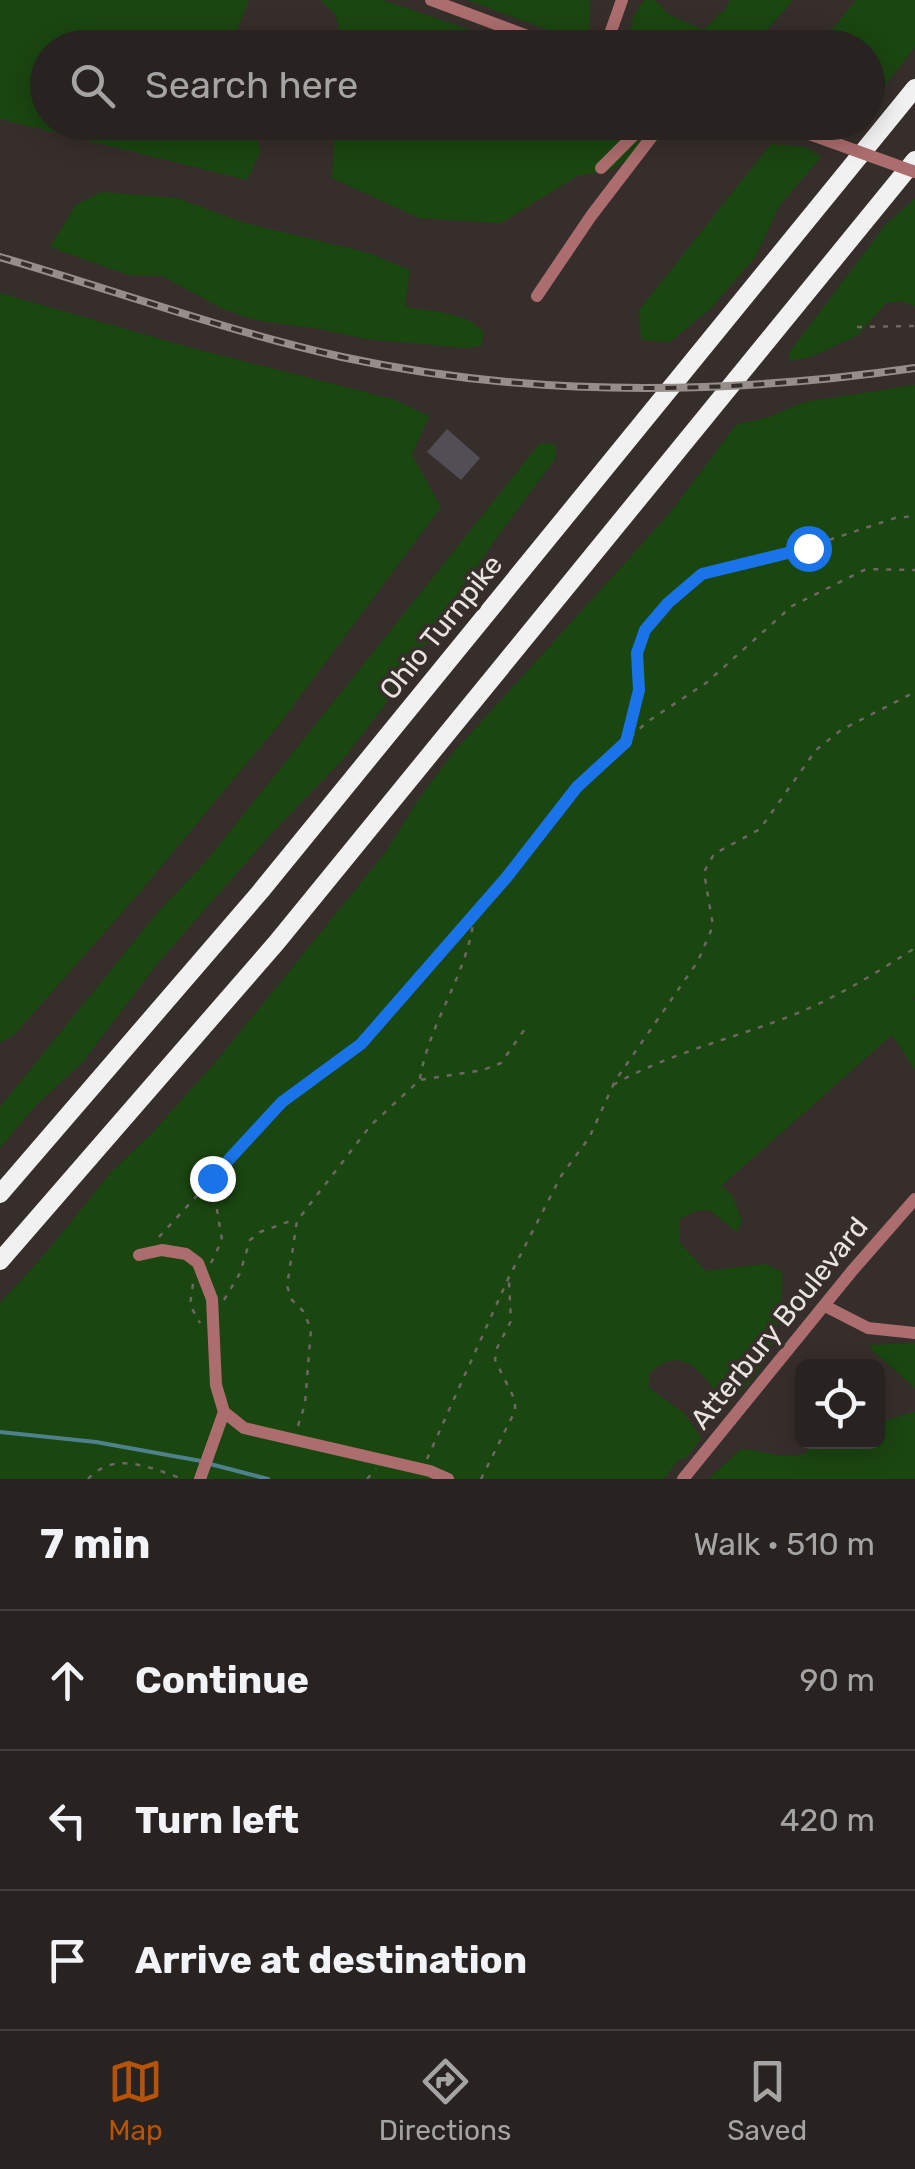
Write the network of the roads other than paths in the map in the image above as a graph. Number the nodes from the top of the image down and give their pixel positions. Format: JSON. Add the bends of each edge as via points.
{"nodes":[{"id":1,"x":431,"y":0,"type":"edge"},
{"id":2,"x":622,"y":0,"type":"edge"},
{"id":3,"x":512,"y":30,"type":"edge"},
{"id":4,"x":612,"y":30,"type":"edge"},
{"id":5,"x":915,"y":88,"type":"edge"},
{"id":6,"x":885,"y":125,"type":"edge"},
{"id":7,"x":629,"y":140,"type":"edge"},
{"id":8,"x":649,"y":140,"type":"edge"},
{"id":9,"x":826,"y":140,"type":"edge"},
{"id":10,"x":873,"y":140,"type":"edge"},
{"id":11,"x":915,"y":160,"type":"edge"},
{"id":12,"x":601,"y":168,"type":"dead end"},
{"id":13,"x":915,"y":172,"type":"edge"},
{"id":14,"x":537,"y":296,"type":"dead end"},
{"id":15,"x":0,"y":1194,"type":"edge"},
{"id":16,"x":915,"y":1199,"type":"edge"},
{"id":17,"x":142,"y":1254,"type":"road end"},
{"id":18,"x":0,"y":1261,"type":"edge"},
{"id":19,"x":825,"y":1306,"type":"junction"},
{"id":20,"x":915,"y":1333,"type":"edge"},
{"id":21,"x":224,"y":1412,"type":"junction"},
{"id":22,"x":201,"y":1475,"type":"edge"},
{"id":23,"x":448,"y":1479,"type":"edge"},
{"id":24,"x":683,"y":1479,"type":"edge"}],
"edges":[{"from":1,"to":3,"type":"street"},
{"from":2,"to":4,"type":"street"},
{"from":5,"to":6,"type":"highway","name":"Ohio Turnpike"},
{"from":7,"to":12,"type":"street"},
{"from":8,"to":14,"type":"street"},
{"from":9,"to":13,"type":"street","bridge":true},
{"from":10,"to":15,"type":"highway","name":"Ohio Turnpike","via":[[260,892]]},
{"from":11,"to":18,"type":"highway","via":[[277,942]]},
{"from":16,"to":19,"type":"street","name":"Atterbury Boulevard"},
{"from":17,"to":21,"type":"street","via":[[162,1250],[198,1263],[212,1299],[216,1385]]},
{"from":19,"to":20,"type":"street","via":[[868,1328]]},
{"from":19,"to":24,"type":"street","name":"Atterbury Boulevard"},
{"from":21,"to":22,"type":"street"},
{"from":21,"to":23,"type":"street","via":[[244,1428]]}]}
